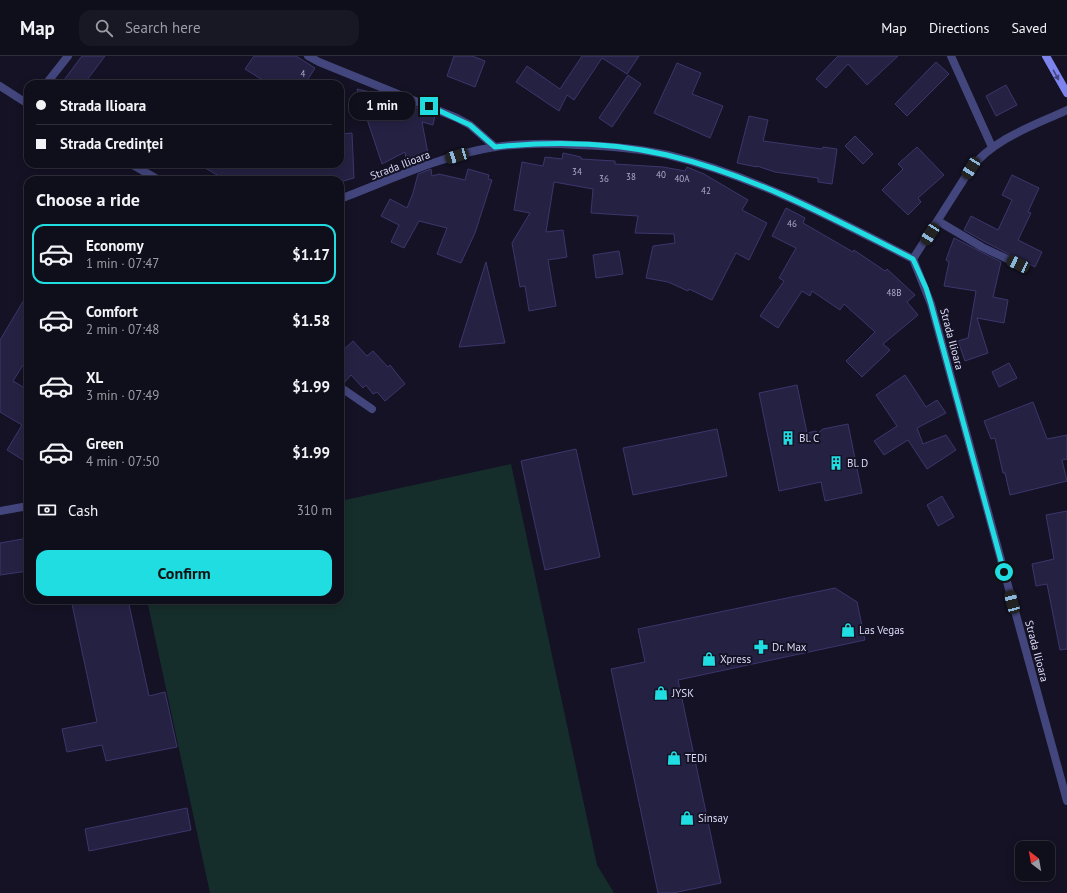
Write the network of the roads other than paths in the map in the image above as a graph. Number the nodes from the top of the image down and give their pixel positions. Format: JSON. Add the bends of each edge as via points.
{"nodes":[{"id":1,"x":68,"y":56,"type":"edge"},
{"id":2,"x":308,"y":56,"type":"edge"},
{"id":3,"x":951,"y":56,"type":"edge"},
{"id":4,"x":1046,"y":56,"type":"edge"},
{"id":5,"x":49,"y":80,"type":"edge"},
{"id":6,"x":0,"y":86,"type":"edge"},
{"id":7,"x":1067,"y":93,"type":"edge"},
{"id":8,"x":24,"y":101,"type":"edge"},
{"id":9,"x":1067,"y":110,"type":"edge"},
{"id":10,"x":992,"y":146,"type":"junction"},
{"id":11,"x":495,"y":147,"type":"junction"},
{"id":12,"x":138,"y":168,"type":"edge"},
{"id":13,"x":152,"y":176,"type":"edge"},
{"id":14,"x":344,"y":197,"type":"edge"},
{"id":15,"x":938,"y":221,"type":"junction"},
{"id":16,"x":913,"y":259,"type":"junction"},
{"id":17,"x":1018,"y":264,"type":"dead end"},
{"id":18,"x":344,"y":390,"type":"edge"},
{"id":19,"x":372,"y":409,"type":"dead end"},
{"id":20,"x":24,"y":507,"type":"edge"},
{"id":21,"x":0,"y":511,"type":"edge"},
{"id":22,"x":1067,"y":801,"type":"edge"}],
"edges":[{"from":1,"to":5,"type":"street"},
{"from":2,"to":11,"type":"street","via":[[457,118],[470,125]]},
{"from":3,"to":10,"type":"street"},
{"from":4,"to":7,"type":"main road","one_way":true},
{"from":6,"to":8,"type":"street"},
{"from":9,"to":10,"type":"street"},
{"from":10,"to":15,"type":"street","via":[[971,168]]},
{"from":11,"to":14,"type":"street","name":"Strada Ilioara","via":[[436,162]]},
{"from":11,"to":16,"type":"street","name":"Strada Ilioara","via":[[533,144],[612,146],[667,155],[722,171],[793,199]]},
{"from":12,"to":13,"type":"street"},
{"from":15,"to":16,"type":"street"},
{"from":15,"to":17,"type":"street","via":[[982,247]]},
{"from":16,"to":22,"type":"street","name":"Strada Ilioara","via":[[931,304]]},
{"from":18,"to":19,"type":"street"},
{"from":20,"to":21,"type":"street"}]}
